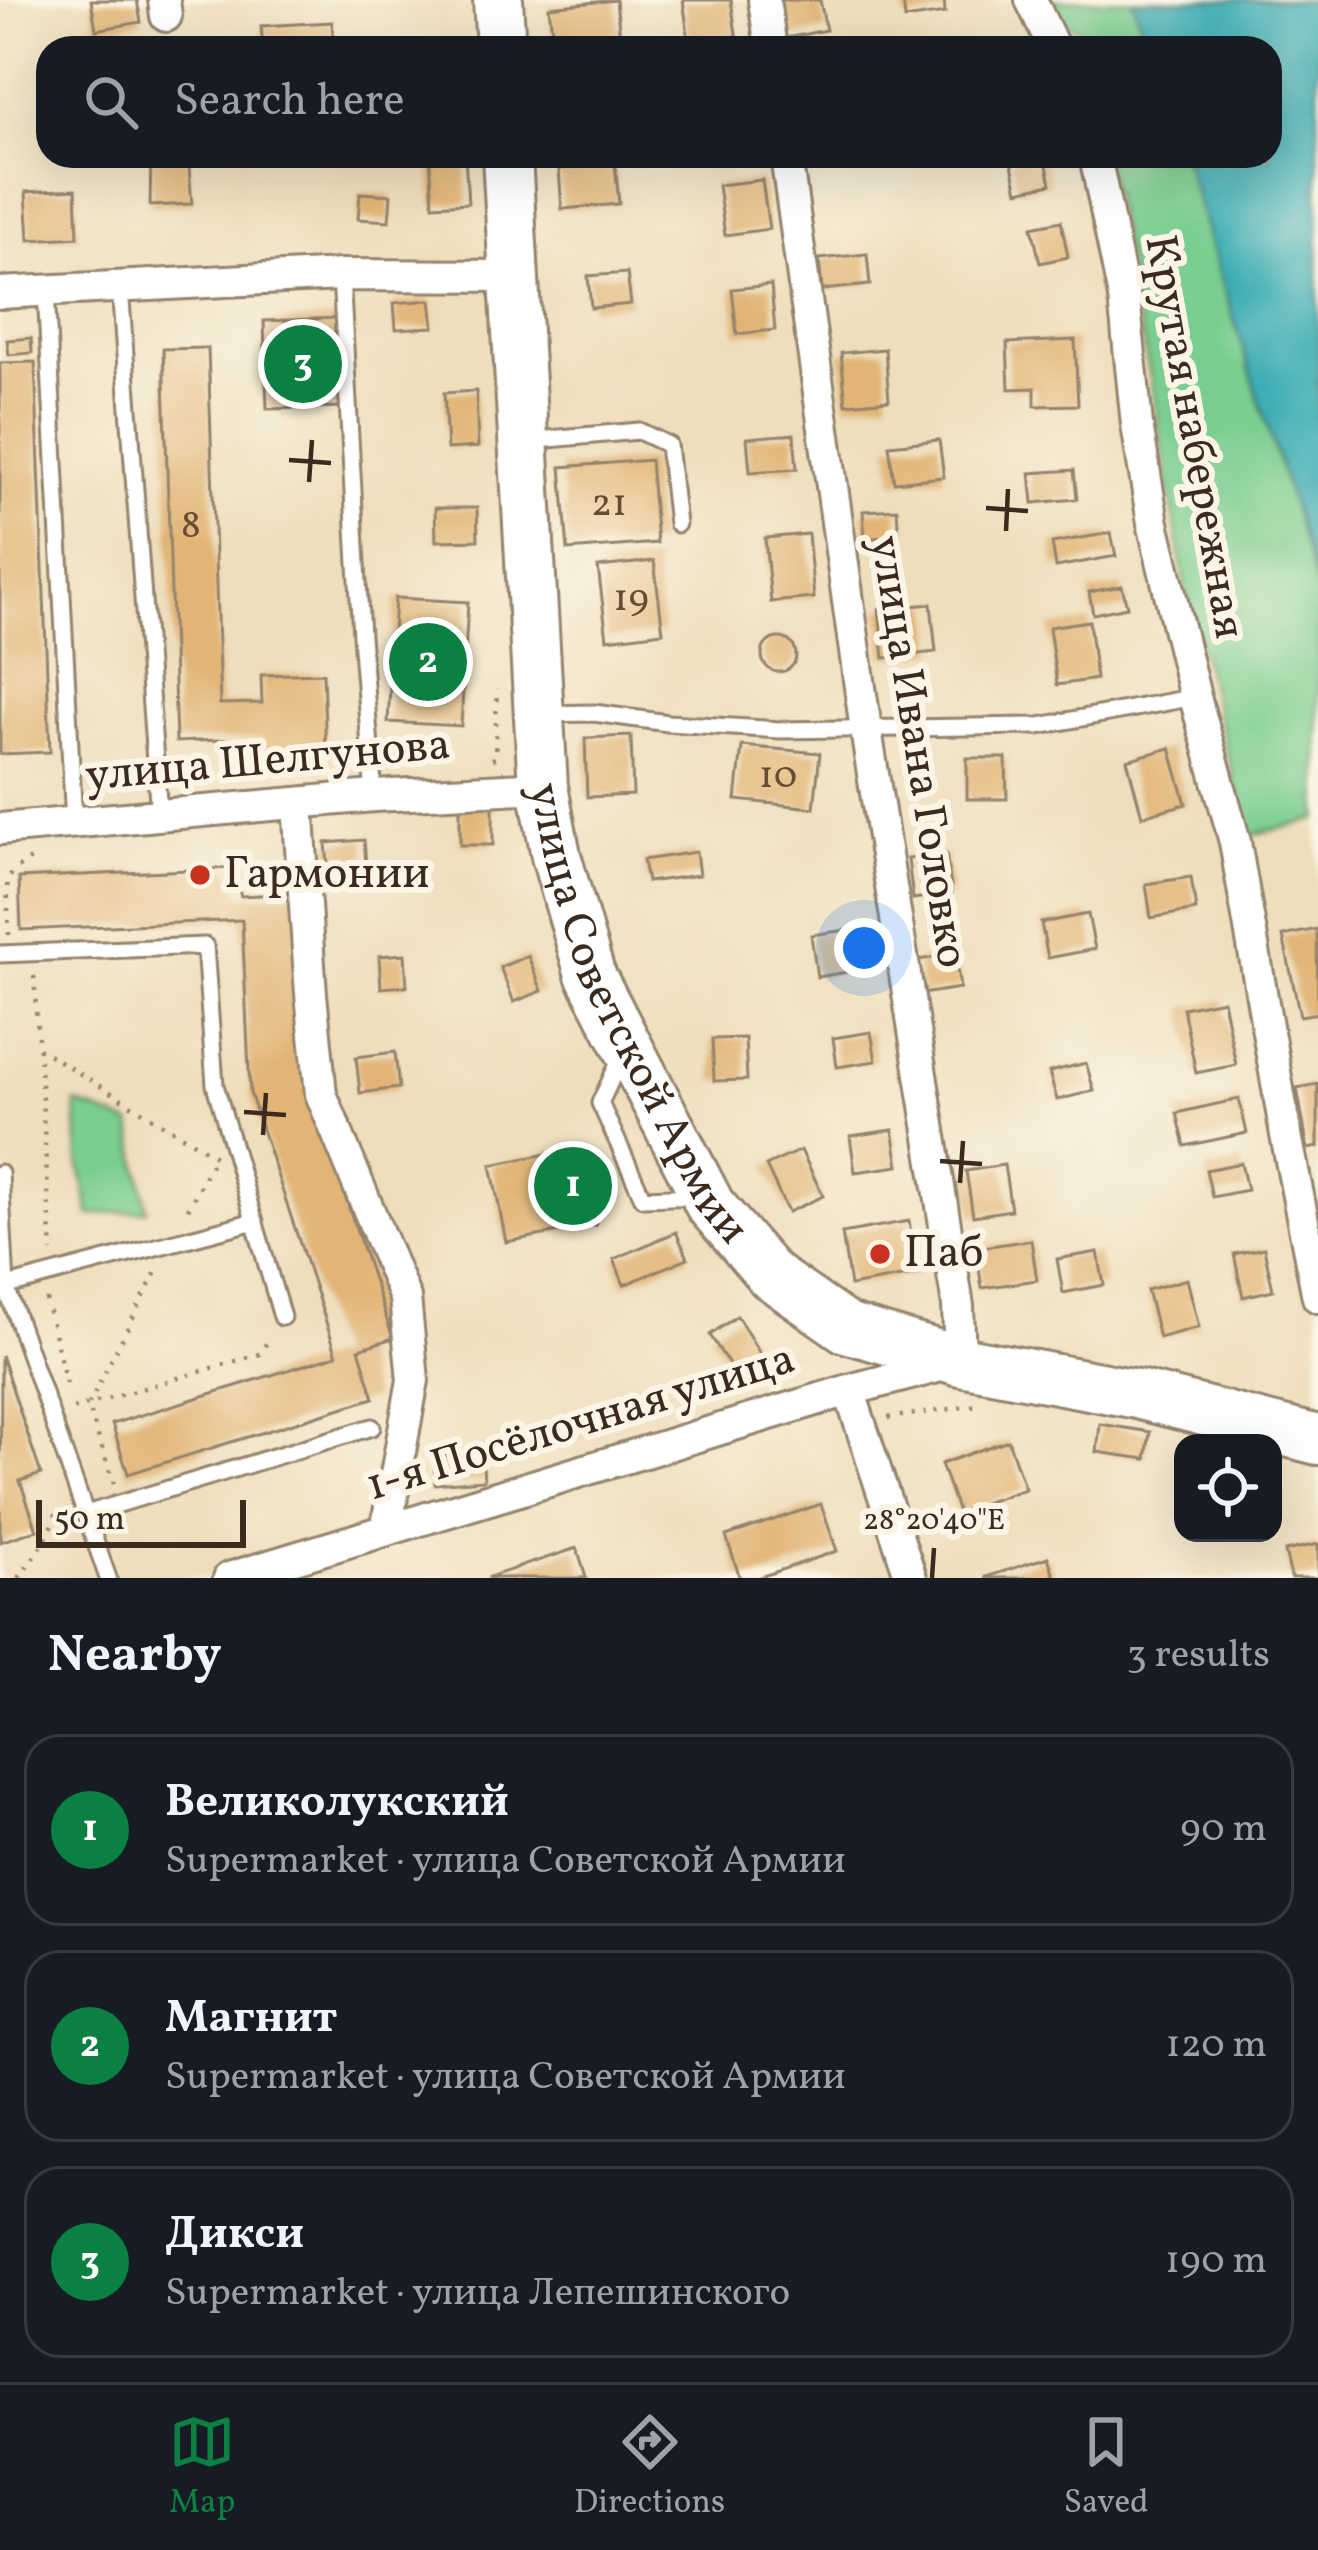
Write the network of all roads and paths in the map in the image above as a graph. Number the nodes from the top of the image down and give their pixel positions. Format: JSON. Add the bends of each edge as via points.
{"nodes":[{"id":1,"x":498,"y":0,"type":"edge"},
{"id":2,"x":764,"y":0,"type":"edge"},
{"id":3,"x":1031,"y":0,"type":"edge"},
{"id":4,"x":500,"y":36,"type":"edge"},
{"id":5,"x":769,"y":36,"type":"edge"},
{"id":6,"x":1048,"y":36,"type":"edge"},
{"id":7,"x":508,"y":168,"type":"edge"},
{"id":8,"x":788,"y":168,"type":"edge"},
{"id":9,"x":1097,"y":168,"type":"edge"},
{"id":10,"x":341,"y":275,"type":"junction"},
{"id":11,"x":514,"y":275,"type":"junction"},
{"id":12,"x":119,"y":287,"type":"junction"},
{"id":13,"x":46,"y":291,"type":"junction"},
{"id":14,"x":0,"y":293,"type":"edge"},
{"id":15,"x":524,"y":441,"type":"junction"},
{"id":16,"x":677,"y":524,"type":"dead end"},
{"id":17,"x":1195,"y":697,"type":"junction"},
{"id":18,"x":539,"y":714,"type":"junction"},
{"id":19,"x":866,"y":730,"type":"junction"},
{"id":20,"x":389,"y":754,"type":"dead end"},
{"id":21,"x":369,"y":756,"type":"junction"},
{"id":22,"x":543,"y":787,"type":"junction"},
{"id":23,"x":374,"y":796,"type":"junction"},
{"id":24,"x":298,"y":803,"type":"junction"},
{"id":25,"x":159,"y":815,"type":"junction"},
{"id":26,"x":74,"y":823,"type":"junction"},
{"id":27,"x":0,"y":829,"type":"edge"},
{"id":28,"x":40,"y":854,"type":"dead end"},
{"id":29,"x":33,"y":953,"type":"junction"},
{"id":30,"x":0,"y":955,"type":"edge"},
{"id":31,"x":38,"y":1048,"type":"junction"},
{"id":32,"x":0,"y":1173,"type":"edge"},
{"id":33,"x":184,"y":1218,"type":"dead end"},
{"id":34,"x":255,"y":1221,"type":"junction"},
{"id":35,"x":162,"y":1260,"type":"dead end"},
{"id":36,"x":49,"y":1275,"type":"junction"},
{"id":37,"x":3,"y":1288,"type":"edge"},
{"id":38,"x":1318,"y":1297,"type":"edge"},
{"id":39,"x":282,"y":1317,"type":"joint"},
{"id":40,"x":960,"y":1361,"type":"junction"},
{"id":41,"x":849,"y":1390,"type":"junction"},
{"id":42,"x":88,"y":1406,"type":"junction"},
{"id":43,"x":372,"y":1427,"type":"dead end"},
{"id":44,"x":1318,"y":1440,"type":"edge"},
{"id":45,"x":57,"y":1501,"type":"dead end"},
{"id":46,"x":120,"y":1504,"type":"junction"},
{"id":47,"x":86,"y":1514,"type":"junction"},
{"id":48,"x":386,"y":1530,"type":"junction"},
{"id":49,"x":19,"y":1578,"type":"edge"},
{"id":50,"x":108,"y":1578,"type":"edge"},
{"id":51,"x":229,"y":1578,"type":"edge"},
{"id":52,"x":911,"y":1578,"type":"edge"}],
"edges":[{"from":1,"to":4,"type":"main road"},
{"from":2,"to":5,"type":"street"},
{"from":3,"to":6,"type":"street"},
{"from":7,"to":11,"type":"main road","name":"улица Советской Армии"},
{"from":8,"to":19,"type":"street","name":"улица Ивана Головко"},
{"from":9,"to":17,"type":"street","name":"Крутая набережная","via":[[1124,297],[1153,523]]},
{"from":10,"to":11,"type":"street"},
{"from":10,"to":12,"type":"street"},
{"from":10,"to":21,"type":"lane"},
{"from":11,"to":15,"type":"main road","name":"улица Советской Армии"},
{"from":12,"to":13,"type":"street"},
{"from":12,"to":25,"type":"lane"},
{"from":13,"to":14,"type":"street"},
{"from":13,"to":26,"type":"lane"},
{"from":15,"to":16,"type":"lane","via":[[638,431],[668,446]]},
{"from":15,"to":18,"type":"main road","name":"улица Советской Армии"},
{"from":17,"to":19,"type":"lane","via":[[1039,726]]},
{"from":17,"to":38,"type":"street","name":"Крутая набережная","via":[[1235,842]]},
{"from":18,"to":19,"type":"lane"},
{"from":18,"to":22,"type":"main road","name":"улица Советской Армии"},
{"from":19,"to":40,"type":"street","name":"улица Ивана Головко","via":[[958,1306]]},
{"from":20,"to":21,"type":"lane"},
{"from":21,"to":23,"type":"lane"},
{"from":22,"to":23,"type":"street","name":"улица Шелгунова"},
{"from":22,"to":40,"type":"main road","name":"улица Советской Армии","via":[[590,974],[710,1205],[770,1275],[846,1328]]},
{"from":23,"to":24,"type":"street","name":"улица Шелгунова"},
{"from":24,"to":25,"type":"street","name":"улица Шелгунова"},
{"from":24,"to":48,"type":"street","via":[[321,1094],[405,1298],[413,1380]]},
{"from":25,"to":26,"type":"street","name":"улица Шелгунова"},
{"from":26,"to":27,"type":"street","name":"улица Шелгунова"},
{"from":28,"to":29,"type":"path","via":[[7,879],[9,937]]},
{"from":29,"to":30,"type":"lane"},
{"from":29,"to":31,"type":"path"},
{"from":29,"to":34,"type":"lane","via":[[205,946],[215,1085]]},
{"from":31,"to":33,"type":"path","via":[[215,1156]]},
{"from":31,"to":36,"type":"path"},
{"from":32,"to":37,"type":"lane"},
{"from":34,"to":36,"type":"lane"},
{"from":34,"to":39,"type":"lane"},
{"from":35,"to":42,"type":"path"},
{"from":36,"to":37,"type":"lane"},
{"from":36,"to":42,"type":"path","via":[[46,1304],[73,1411]]},
{"from":37,"to":47,"type":"lane"},
{"from":39,"to":42,"type":"path","via":[[260,1354]]},
{"from":40,"to":41,"type":"street","name":"1-я Посёлочная улица"},
{"from":40,"to":44,"type":"main road","name":"улица Советской Армии"},
{"from":41,"to":48,"type":"street","name":"1-я Посёлочная улица"},
{"from":41,"to":52,"type":"street"},
{"from":42,"to":46,"type":"path"},
{"from":43,"to":46,"type":"lane"},
{"from":45,"to":49,"type":"path","via":[[49,1532]]},
{"from":46,"to":47,"type":"lane"},
{"from":47,"to":50,"type":"lane"},
{"from":48,"to":51,"type":"street","name":"1-я Посёлочная улица"}]}
